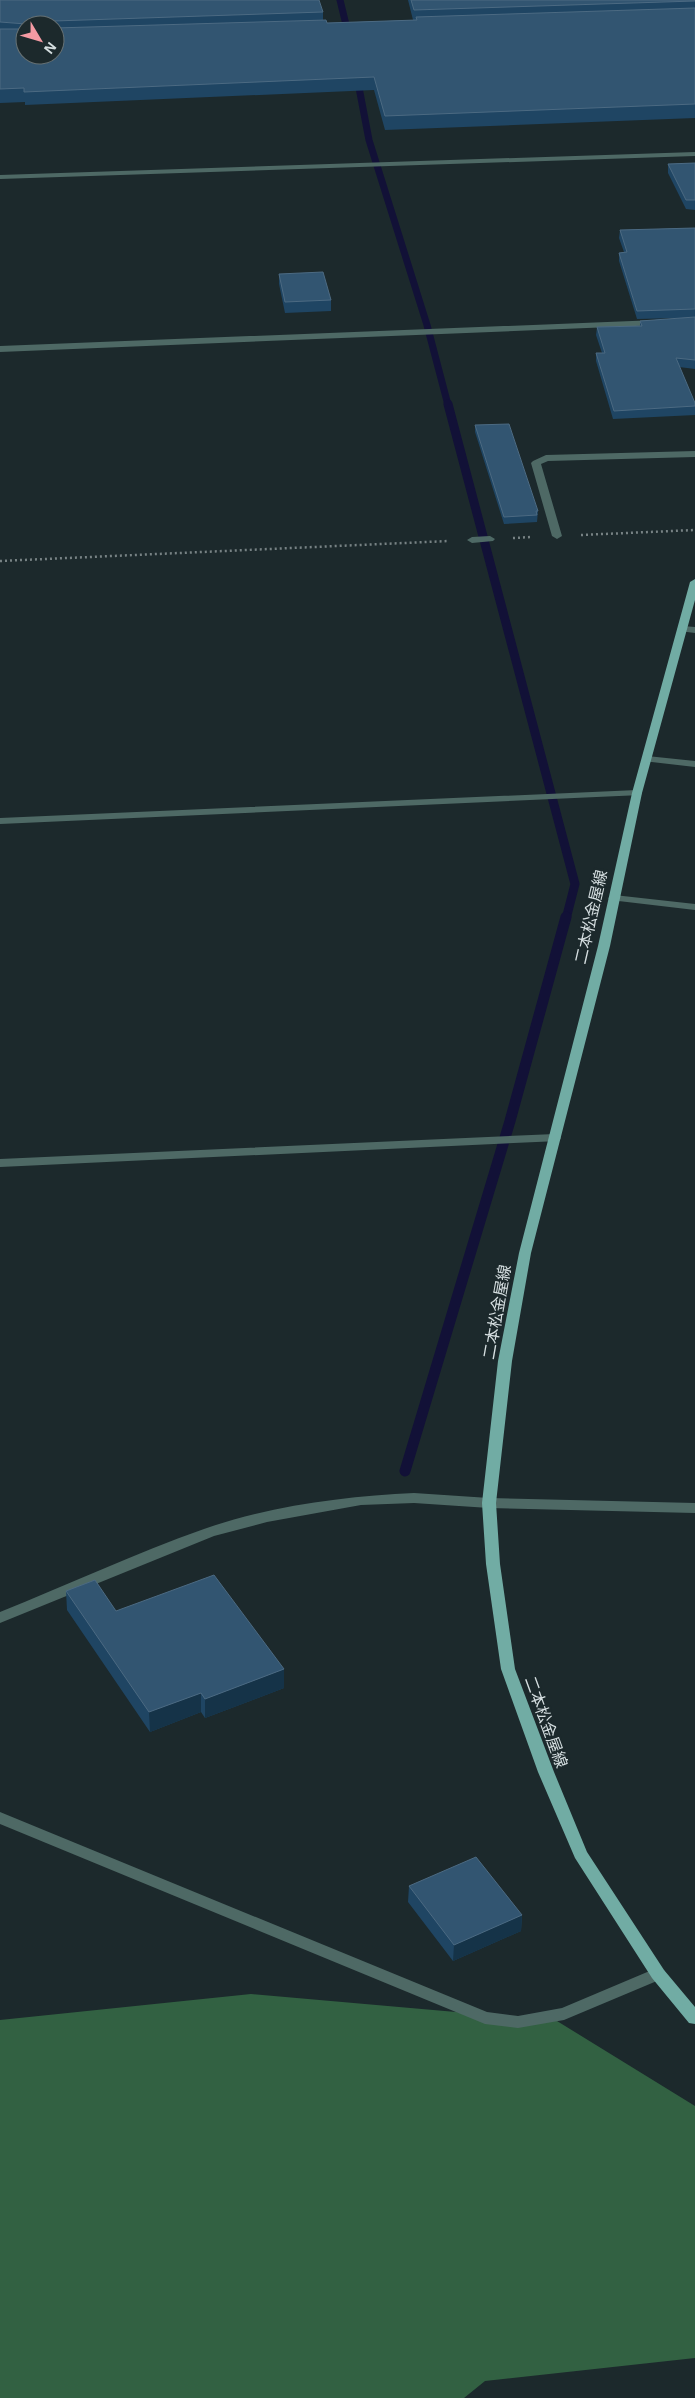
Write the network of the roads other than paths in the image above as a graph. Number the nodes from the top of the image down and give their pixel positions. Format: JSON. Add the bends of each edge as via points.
{"nodes":[{"id":1,"x":695,"y":154,"type":"edge"},
{"id":2,"x":0,"y":177,"type":"edge"},
{"id":3,"x":665,"y":323,"type":"edge"},
{"id":4,"x":0,"y":349,"type":"edge"},
{"id":5,"x":695,"y":454,"type":"edge"},
{"id":6,"x":557,"y":536,"type":"road end"},
{"id":7,"x":490,"y":539,"type":"road end"},
{"id":8,"x":472,"y":540,"type":"road end"},
{"id":9,"x":695,"y":582,"type":"edge"},
{"id":10,"x":689,"y":629,"type":"edge"},
{"id":11,"x":647,"y":759,"type":"junction"},
{"id":12,"x":695,"y":764,"type":"edge"},
{"id":13,"x":637,"y":793,"type":"junction"},
{"id":14,"x":0,"y":821,"type":"edge"},
{"id":15,"x":614,"y":898,"type":"junction"},
{"id":16,"x":695,"y":907,"type":"edge"},
{"id":17,"x":555,"y":1138,"type":"junction"},
{"id":18,"x":0,"y":1163,"type":"edge"},
{"id":19,"x":489,"y":1503,"type":"junction"},
{"id":20,"x":695,"y":1508,"type":"edge"},
{"id":21,"x":0,"y":1618,"type":"edge"},
{"id":22,"x":0,"y":1818,"type":"edge"},
{"id":23,"x":658,"y":1974,"type":"junction"},
{"id":24,"x":695,"y":2018,"type":"edge"}],
"edges":[{"from":1,"to":2,"type":"street"},
{"from":3,"to":4,"type":"street"},
{"from":5,"to":6,"type":"street","via":[[546,458],[536,463]]},
{"from":7,"to":8,"type":"street"},
{"from":9,"to":10,"type":"main road","name":"二本松金屋線"},
{"from":10,"to":11,"type":"main road","name":"二本松金屋線"},
{"from":11,"to":12,"type":"street"},
{"from":11,"to":13,"type":"main road","name":"二本松金屋線"},
{"from":13,"to":14,"type":"street"},
{"from":13,"to":15,"type":"main road","name":"二本松金屋線"},
{"from":15,"to":16,"type":"street"},
{"from":15,"to":17,"type":"main road","name":"二本松金屋線"},
{"from":17,"to":18,"type":"street"},
{"from":17,"to":19,"type":"main road","name":"二本松金屋線","via":[[525,1253],[505,1361]]},
{"from":19,"to":20,"type":"street"},
{"from":19,"to":21,"type":"street","via":[[414,1498],[361,1500],[267,1517],[210,1532]]},
{"from":19,"to":23,"type":"main road","name":"二本松金屋線","via":[[493,1564],[508,1669],[580,1854]]},
{"from":22,"to":23,"type":"street","via":[[485,2018],[518,2022],[564,2014]]},
{"from":23,"to":24,"type":"main road","name":"二本松金屋線"}]}
